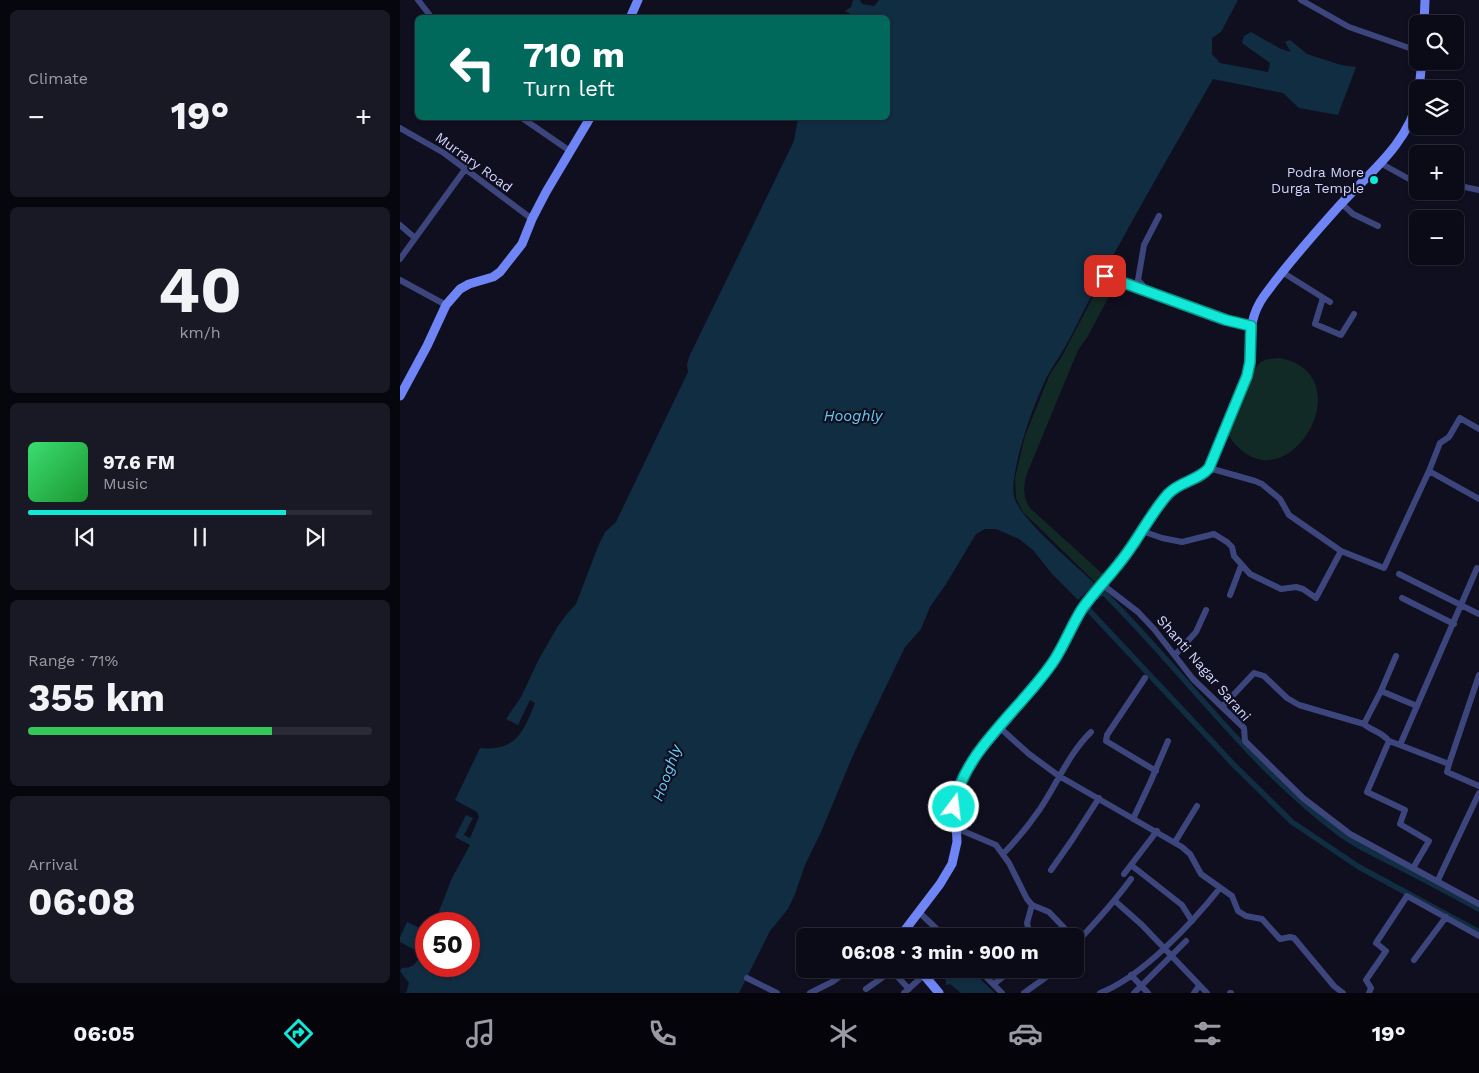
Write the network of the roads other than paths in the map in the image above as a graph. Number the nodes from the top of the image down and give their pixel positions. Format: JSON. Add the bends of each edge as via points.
{"nodes":[{"id":1,"x":418,"y":0,"type":"edge"},
{"id":2,"x":638,"y":0,"type":"edge"},
{"id":3,"x":1301,"y":0,"type":"edge"},
{"id":4,"x":1425,"y":0,"type":"edge"},
{"id":5,"x":430,"y":15,"type":"edge"},
{"id":6,"x":631,"y":15,"type":"edge"},
{"id":7,"x":1424,"y":15,"type":"edge"},
{"id":8,"x":1409,"y":48,"type":"edge"},
{"id":9,"x":1409,"y":119,"type":"edge"},
{"id":10,"x":525,"y":120,"type":"edge"},
{"id":11,"x":589,"y":120,"type":"edge"},
{"id":12,"x":400,"y":128,"type":"edge"},
{"id":13,"x":570,"y":151,"type":"junction"},
{"id":14,"x":1382,"y":164,"type":"junction"},
{"id":15,"x":466,"y":168,"type":"junction"},
{"id":16,"x":1409,"y":179,"type":"edge"},
{"id":17,"x":1464,"y":187,"type":"edge"},
{"id":18,"x":1479,"y":190,"type":"edge"},
{"id":19,"x":1342,"y":204,"type":"junction"},
{"id":20,"x":1159,"y":216,"type":"dead end"},
{"id":21,"x":532,"y":219,"type":"junction"},
{"id":22,"x":400,"y":224,"type":"edge"},
{"id":23,"x":1378,"y":226,"type":"dead end"},
{"id":24,"x":415,"y":238,"type":"junction"},
{"id":25,"x":400,"y":259,"type":"edge"},
{"id":26,"x":1282,"y":272,"type":"junction"},
{"id":27,"x":1105,"y":276,"type":"dead end"},
{"id":28,"x":400,"y":280,"type":"edge"},
{"id":29,"x":1147,"y":291,"type":"junction"},
{"id":30,"x":1324,"y":298,"type":"junction"},
{"id":31,"x":1330,"y":302,"type":"dead end"},
{"id":32,"x":446,"y":305,"type":"junction"},
{"id":33,"x":1354,"y":314,"type":"dead end"},
{"id":34,"x":1251,"y":326,"type":"junction"},
{"id":35,"x":400,"y":396,"type":"edge"},
{"id":36,"x":1479,"y":429,"type":"edge"},
{"id":37,"x":1209,"y":468,"type":"junction"},
{"id":38,"x":1429,"y":471,"type":"junction"},
{"id":39,"x":1479,"y":499,"type":"edge"},
{"id":40,"x":1142,"y":531,"type":"junction"},
{"id":41,"x":1341,"y":551,"type":"junction"},
{"id":42,"x":1241,"y":566,"type":"junction"},
{"id":43,"x":1478,"y":568,"type":"edge"},
{"id":44,"x":1399,"y":574,"type":"dead end"},
{"id":45,"x":1102,"y":586,"type":"junction"},
{"id":46,"x":1230,"y":595,"type":"dead end"},
{"id":47,"x":1402,"y":598,"type":"dead end"},
{"id":48,"x":1461,"y":606,"type":"junction"},
{"id":49,"x":1206,"y":610,"type":"dead end"},
{"id":50,"x":1479,"y":614,"type":"edge"},
{"id":51,"x":1454,"y":624,"type":"junction"},
{"id":52,"x":1175,"y":655,"type":"junction"},
{"id":53,"x":1396,"y":656,"type":"dead end"},
{"id":54,"x":1479,"y":676,"type":"edge"},
{"id":55,"x":1145,"y":678,"type":"dead end"},
{"id":56,"x":1381,"y":691,"type":"junction"},
{"id":57,"x":1417,"y":706,"type":"junction"},
{"id":58,"x":1222,"y":708,"type":"junction"},
{"id":59,"x":1364,"y":724,"type":"junction"},
{"id":60,"x":999,"y":727,"type":"junction"},
{"id":61,"x":1091,"y":732,"type":"dead end"},
{"id":62,"x":1168,"y":741,"type":"dead end"},
{"id":63,"x":1389,"y":741,"type":"junction"},
{"id":64,"x":1400,"y":745,"type":"junction"},
{"id":65,"x":1449,"y":764,"type":"junction"},
{"id":66,"x":1156,"y":771,"type":"junction"},
{"id":67,"x":1059,"y":776,"type":"junction"},
{"id":68,"x":1479,"y":786,"type":"edge"},
{"id":69,"x":1479,"y":793,"type":"edge"},
{"id":70,"x":1099,"y":798,"type":"junction"},
{"id":71,"x":1197,"y":806,"type":"dead end"},
{"id":72,"x":1133,"y":819,"type":"junction"},
{"id":73,"x":956,"y":828,"type":"junction"},
{"id":74,"x":1157,"y":832,"type":"junction"},
{"id":75,"x":1175,"y":842,"type":"junction"},
{"id":76,"x":1003,"y":854,"type":"junction"},
{"id":77,"x":1131,"y":865,"type":"junction"},
{"id":78,"x":1413,"y":868,"type":"junction"},
{"id":79,"x":1051,"y":870,"type":"dead end"},
{"id":80,"x":1124,"y":874,"type":"dead end"},
{"id":81,"x":1131,"y":879,"type":"dead end"},
{"id":82,"x":1438,"y":880,"type":"junction"},
{"id":83,"x":1220,"y":888,"type":"junction"},
{"id":84,"x":1115,"y":901,"type":"junction"},
{"id":85,"x":1479,"y":904,"type":"edge"},
{"id":86,"x":1032,"y":905,"type":"junction"},
{"id":87,"x":919,"y":912,"type":"junction"},
{"id":88,"x":1446,"y":918,"type":"junction"},
{"id":89,"x":1192,"y":922,"type":"junction"},
{"id":90,"x":907,"y":928,"type":"edge"},
{"id":91,"x":936,"y":928,"type":"edge"},
{"id":92,"x":1028,"y":928,"type":"edge"},
{"id":93,"x":1064,"y":928,"type":"edge"},
{"id":94,"x":1084,"y":934,"type":"edge"},
{"id":95,"x":1479,"y":936,"type":"edge"},
{"id":96,"x":1186,"y":942,"type":"dead end"},
{"id":97,"x":1163,"y":948,"type":"junction"},
{"id":98,"x":1171,"y":956,"type":"junction"},
{"id":99,"x":1414,"y":960,"type":"dead end"},
{"id":100,"x":1131,"y":975,"type":"junction"},
{"id":101,"x":748,"y":978,"type":"dead end"},
{"id":102,"x":838,"y":978,"type":"edge"},
{"id":103,"x":916,"y":978,"type":"edge"},
{"id":104,"x":926,"y":978,"type":"edge"},
{"id":105,"x":988,"y":978,"type":"edge"},
{"id":106,"x":1002,"y":978,"type":"edge"},
{"id":107,"x":1045,"y":978,"type":"edge"},
{"id":108,"x":994,"y":984,"type":"junction"},
{"id":109,"x":1142,"y":986,"type":"junction"},
{"id":110,"x":1199,"y":986,"type":"junction"},
{"id":111,"x":866,"y":989,"type":"dead end"},
{"id":112,"x":906,"y":991,"type":"edge"},
{"id":113,"x":815,"y":992,"type":"edge"},
{"id":114,"x":1104,"y":992,"type":"edge"},
{"id":115,"x":777,"y":993,"type":"edge"},
{"id":116,"x":939,"y":993,"type":"edge"},
{"id":117,"x":1002,"y":993,"type":"edge"},
{"id":118,"x":1024,"y":993,"type":"edge"},
{"id":119,"x":1134,"y":993,"type":"edge"},
{"id":120,"x":1148,"y":993,"type":"edge"},
{"id":121,"x":1194,"y":993,"type":"edge"},
{"id":122,"x":1207,"y":993,"type":"edge"},
{"id":123,"x":1343,"y":993,"type":"edge"},
{"id":124,"x":1369,"y":993,"type":"edge"}],
"edges":[{"from":1,"to":5,"type":"street"},
{"from":2,"to":6,"type":"main road"},
{"from":3,"to":8,"type":"street","via":[[1349,27]]},
{"from":4,"to":7,"type":"main road"},
{"from":9,"to":14,"type":"main road"},
{"from":10,"to":13,"type":"street"},
{"from":11,"to":13,"type":"main road"},
{"from":12,"to":15,"type":"street","name":"Murrary Road"},
{"from":13,"to":21,"type":"main road"},
{"from":14,"to":16,"type":"street"},
{"from":14,"to":19,"type":"main road"},
{"from":15,"to":21,"type":"street","name":"Murrary Road"},
{"from":15,"to":24,"type":"street"},
{"from":17,"to":18,"type":"street"},
{"from":19,"to":23,"type":"street","via":[[1353,214]]},
{"from":19,"to":26,"type":"main road"},
{"from":20,"to":29,"type":"street","via":[[1144,245],[1138,280]]},
{"from":21,"to":32,"type":"main road","via":[[522,244],[500,272],[460,289]]},
{"from":22,"to":24,"type":"street"},
{"from":24,"to":25,"type":"street"},
{"from":26,"to":30,"type":"street"},
{"from":26,"to":34,"type":"main road","via":[[1263,297]]},
{"from":27,"to":29,"type":"street"},
{"from":28,"to":32,"type":"street"},
{"from":29,"to":34,"type":"street"},
{"from":30,"to":31,"type":"street"},
{"from":30,"to":33,"type":"street","via":[[1315,324],[1341,335]]},
{"from":32,"to":35,"type":"main road"},
{"from":34,"to":37,"type":"main road","via":[[1246,381]]},
{"from":36,"to":38,"type":"street","via":[[1460,418],[1449,437],[1440,443]]},
{"from":37,"to":40,"type":"main road","via":[[1174,488]]},
{"from":37,"to":41,"type":"street","via":[[1262,484],[1280,500],[1289,515]]},
{"from":38,"to":39,"type":"street"},
{"from":38,"to":41,"type":"street","via":[[1384,568]]},
{"from":40,"to":42,"type":"street","via":[[1182,542],[1214,534],[1227,542]]},
{"from":40,"to":45,"type":"main road"},
{"from":41,"to":42,"type":"street","via":[[1316,598],[1296,587],[1281,589]]},
{"from":42,"to":46,"type":"street"},
{"from":43,"to":48,"type":"street"},
{"from":44,"to":48,"type":"street"},
{"from":45,"to":52,"type":"street","name":"Shanti Nagar Sarani","via":[[1138,612]]},
{"from":45,"to":60,"type":"main road","via":[[1081,612],[1036,686]]},
{"from":47,"to":51,"type":"street"},
{"from":48,"to":50,"type":"street"},
{"from":48,"to":51,"type":"street"},
{"from":49,"to":52,"type":"street","via":[[1196,632]]},
{"from":51,"to":57,"type":"street"},
{"from":52,"to":58,"type":"street","name":"Shanti Nagar Sarani"},
{"from":53,"to":56,"type":"street"},
{"from":54,"to":65,"type":"street"},
{"from":55,"to":66,"type":"street","via":[[1106,737],[1108,742]]},
{"from":56,"to":57,"type":"street"},
{"from":56,"to":59,"type":"street"},
{"from":57,"to":64,"type":"street"},
{"from":58,"to":59,"type":"street","via":[[1254,673],[1264,676],[1299,705]]},
{"from":58,"to":78,"type":"street","name":"Shanti Nagar Sarani","via":[[1244,728],[1245,741],[1303,798],[1350,834]]},
{"from":59,"to":63,"type":"street","via":[[1384,734]]},
{"from":60,"to":67,"type":"street"},
{"from":60,"to":73,"type":"main road","via":[[974,758],[959,786],[954,807]]},
{"from":61,"to":67,"type":"street"},
{"from":62,"to":66,"type":"street"},
{"from":63,"to":64,"type":"street"},
{"from":63,"to":78,"type":"street","via":[[1367,792],[1405,810],[1400,824],[1429,840]]},
{"from":64,"to":65,"type":"street"},
{"from":65,"to":68,"type":"street","via":[[1446,772]]},
{"from":66,"to":72,"type":"street"},
{"from":67,"to":70,"type":"street"},
{"from":67,"to":76,"type":"street","via":[[1040,809]]},
{"from":69,"to":82,"type":"street"},
{"from":70,"to":72,"type":"street"},
{"from":70,"to":79,"type":"street"},
{"from":71,"to":75,"type":"street"},
{"from":72,"to":74,"type":"street"},
{"from":73,"to":76,"type":"street","via":[[996,845]]},
{"from":73,"to":87,"type":"main road","via":[[957,842],[952,864]]},
{"from":74,"to":75,"type":"street"},
{"from":74,"to":77,"type":"street"},
{"from":75,"to":83,"type":"street","via":[[1190,854],[1201,874]]},
{"from":76,"to":86,"type":"street"},
{"from":77,"to":80,"type":"street"},
{"from":77,"to":89,"type":"street","via":[[1182,905]]},
{"from":78,"to":82,"type":"street","name":"Shanti Nagar Sarani"},
{"from":81,"to":84,"type":"street"},
{"from":82,"to":85,"type":"street","name":"Shanti Nagar Sarani"},
{"from":83,"to":89,"type":"street"},
{"from":83,"to":123,"type":"street","via":[[1232,896],[1238,911],[1262,919],[1280,939],[1294,938]]},
{"from":84,"to":94,"type":"street"},
{"from":84,"to":97,"type":"street"},
{"from":86,"to":92,"type":"street"},
{"from":86,"to":93,"type":"street","via":[[1049,912]]},
{"from":87,"to":90,"type":"main road"},
{"from":87,"to":91,"type":"street"},
{"from":88,"to":95,"type":"street"},
{"from":88,"to":99,"type":"street"},
{"from":88,"to":124,"type":"street","via":[[1407,896],[1376,943],[1386,951],[1366,980],[1371,988]]},
{"from":89,"to":97,"type":"street"},
{"from":96,"to":98,"type":"street"},
{"from":97,"to":98,"type":"street"},
{"from":97,"to":100,"type":"street"},
{"from":98,"to":109,"type":"street"},
{"from":98,"to":110,"type":"street"},
{"from":100,"to":109,"type":"street"},
{"from":100,"to":114,"type":"street"},
{"from":101,"to":115,"type":"street"},
{"from":102,"to":113,"type":"street"},
{"from":103,"to":112,"type":"street"},
{"from":104,"to":116,"type":"main road"},
{"from":105,"to":108,"type":"street"},
{"from":106,"to":108,"type":"street"},
{"from":107,"to":118,"type":"street"},
{"from":108,"to":117,"type":"street"},
{"from":109,"to":119,"type":"street"},
{"from":109,"to":120,"type":"street"},
{"from":110,"to":121,"type":"street"},
{"from":110,"to":122,"type":"street"},
{"from":111,"to":112,"type":"street","via":[[890,972],[897,976]]}]}
